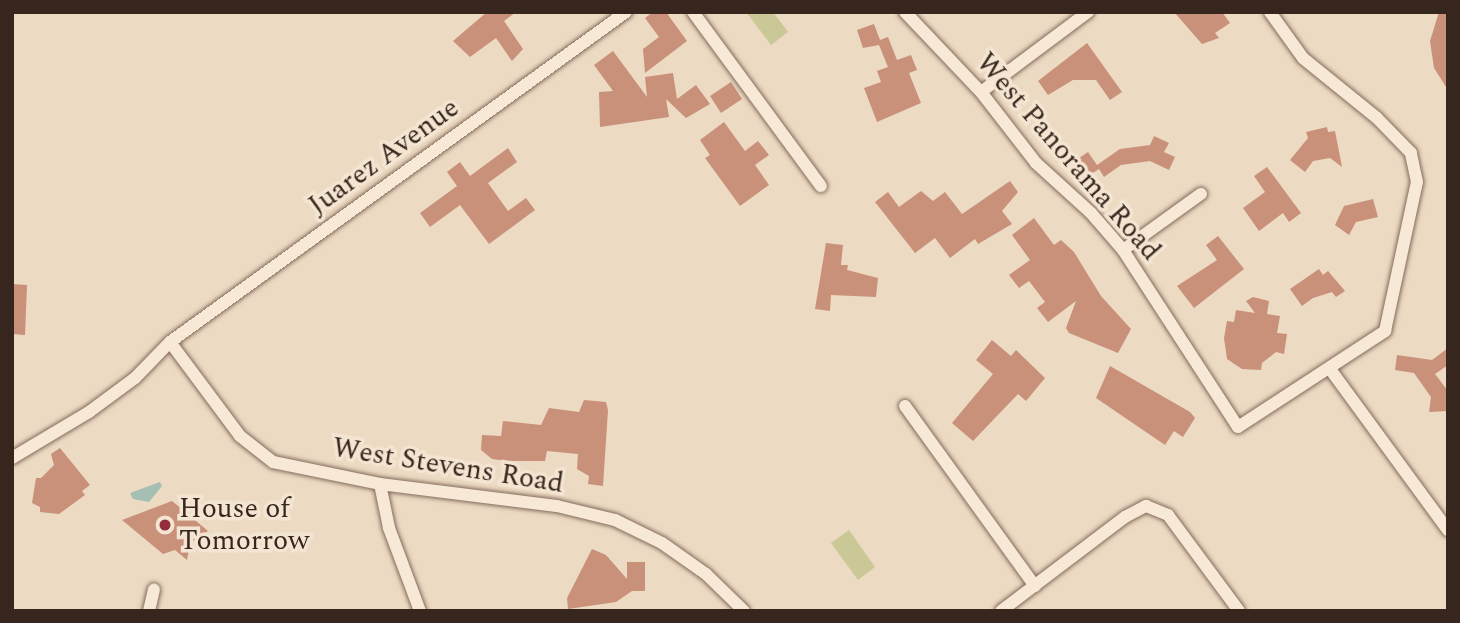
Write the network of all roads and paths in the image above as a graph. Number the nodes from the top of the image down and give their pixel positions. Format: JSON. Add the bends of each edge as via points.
{"nodes":[{"id":1,"x":626,"y":12,"type":"edge"},
{"id":2,"x":693,"y":12,"type":"edge"},
{"id":3,"x":905,"y":12,"type":"edge"},
{"id":4,"x":1088,"y":12,"type":"edge"},
{"id":5,"x":1270,"y":12,"type":"edge"},
{"id":6,"x":981,"y":92,"type":"junction"},
{"id":7,"x":821,"y":186,"type":"dead end"},
{"id":8,"x":1202,"y":194,"type":"dead end"},
{"id":9,"x":1123,"y":250,"type":"junction"},
{"id":10,"x":170,"y":342,"type":"junction"},
{"id":11,"x":1330,"y":369,"type":"junction"},
{"id":12,"x":905,"y":406,"type":"dead end"},
{"id":13,"x":12,"y":458,"type":"edge"},
{"id":14,"x":380,"y":484,"type":"junction"},
{"id":15,"x":1448,"y":530,"type":"edge"},
{"id":16,"x":1035,"y":586,"type":"junction"},
{"id":17,"x":154,"y":590,"type":"dead end"},
{"id":18,"x":149,"y":611,"type":"edge"},
{"id":19,"x":420,"y":611,"type":"edge"},
{"id":20,"x":744,"y":611,"type":"edge"},
{"id":21,"x":1001,"y":611,"type":"edge"},
{"id":22,"x":1239,"y":611,"type":"edge"}],
"edges":[{"from":1,"to":10,"type":"street","name":"Juarez Avenue"},
{"from":2,"to":7,"type":"street"},
{"from":3,"to":6,"type":"street","name":"West Panorama Road"},
{"from":4,"to":6,"type":"street"},
{"from":5,"to":11,"type":"street","via":[[1303,58],[1377,118],[1411,153],[1418,183],[1385,331]]},
{"from":6,"to":9,"type":"street","name":"West Panorama Road","via":[[1036,163],[1091,213]]},
{"from":8,"to":9,"type":"street"},
{"from":9,"to":11,"type":"street","name":"West Panorama Road","via":[[1238,427]]},
{"from":10,"to":13,"type":"street","name":"Juarez Avenue","via":[[135,378],[89,412]]},
{"from":10,"to":14,"type":"street","name":"West Stevens Road","via":[[240,436],[273,462]]},
{"from":11,"to":15,"type":"street"},
{"from":12,"to":16,"type":"street"},
{"from":14,"to":19,"type":"street","via":[[389,528]]},
{"from":14,"to":20,"type":"street","name":"West Stevens Road","via":[[557,506],[615,520],[684,558]]},
{"from":16,"to":21,"type":"street"},
{"from":16,"to":22,"type":"street","via":[[1146,506],[1168,515]]},
{"from":17,"to":18,"type":"street"}]}
